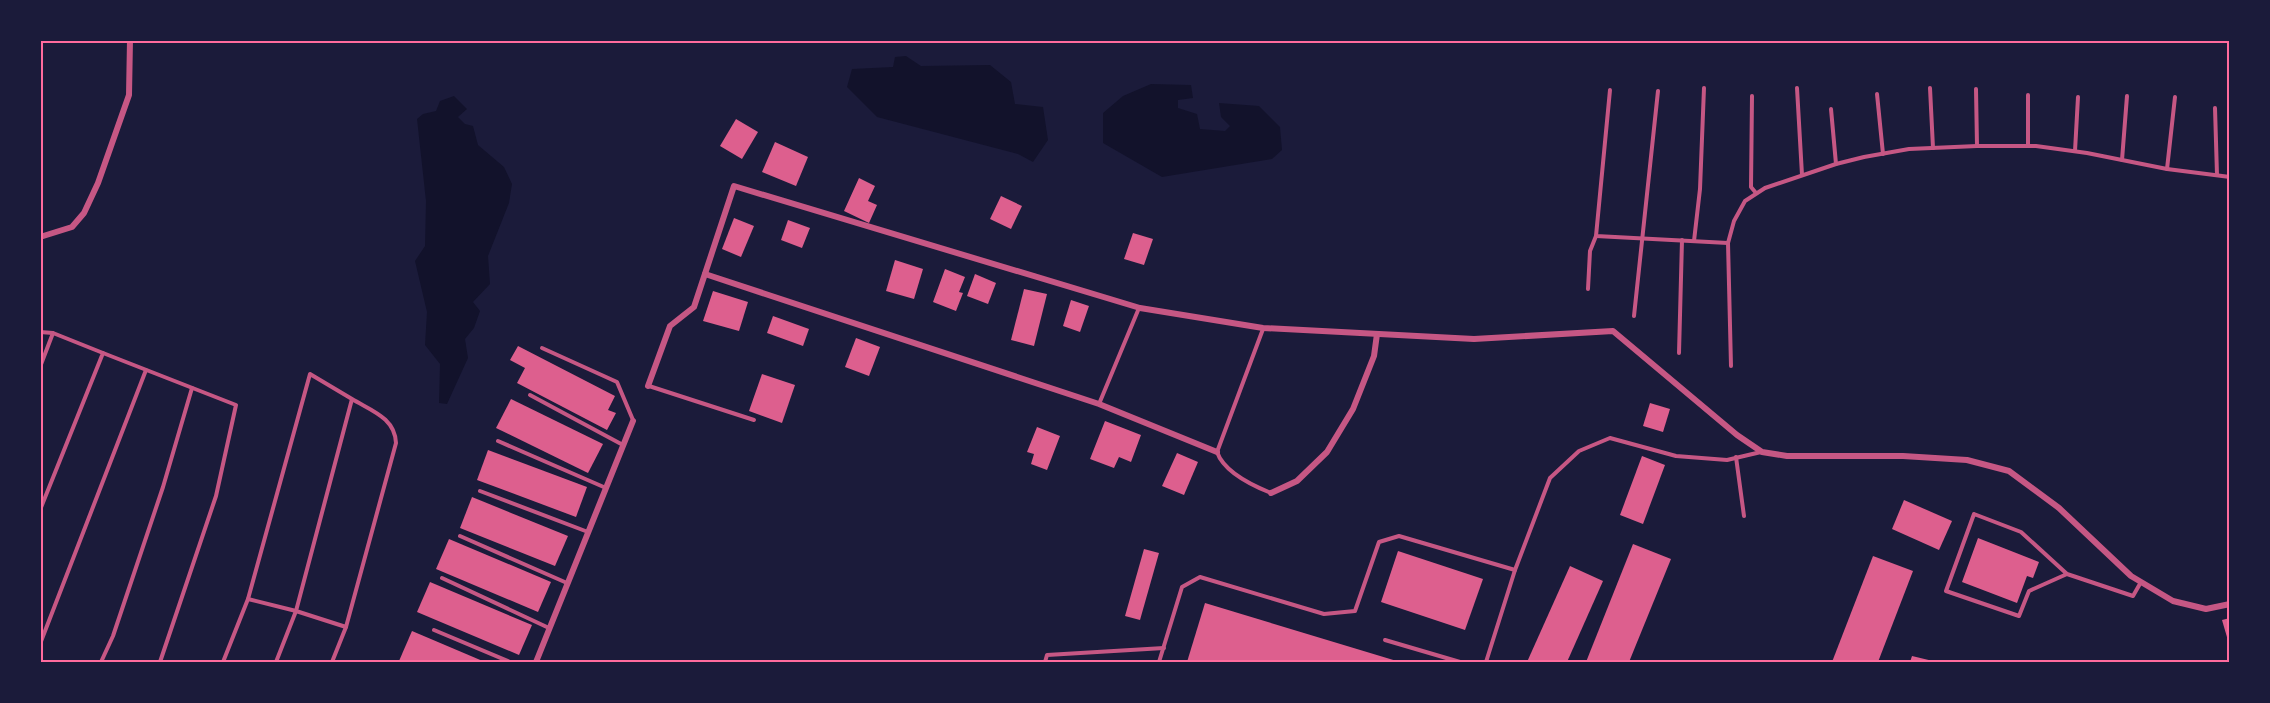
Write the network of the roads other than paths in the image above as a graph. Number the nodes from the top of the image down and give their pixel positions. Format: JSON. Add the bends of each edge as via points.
{"nodes":[{"id":1,"x":130,"y":40,"type":"edge"},
{"id":2,"x":1704,"y":87,"type":"dead end"},
{"id":3,"x":1797,"y":88,"type":"dead end"},
{"id":4,"x":1930,"y":88,"type":"dead end"},
{"id":5,"x":1976,"y":89,"type":"dead end"},
{"id":6,"x":1610,"y":90,"type":"dead end"},
{"id":7,"x":1658,"y":91,"type":"dead end"},
{"id":8,"x":1877,"y":94,"type":"dead end"},
{"id":9,"x":2028,"y":95,"type":"dead end"},
{"id":10,"x":1752,"y":96,"type":"dead end"},
{"id":11,"x":2127,"y":96,"type":"dead end"},
{"id":12,"x":2078,"y":97,"type":"dead end"},
{"id":13,"x":2175,"y":98,"type":"dead end"},
{"id":14,"x":2215,"y":108,"type":"dead end"},
{"id":15,"x":1831,"y":109,"type":"dead end"},
{"id":16,"x":1977,"y":146,"type":"junction"},
{"id":17,"x":2028,"y":146,"type":"junction"},
{"id":18,"x":1933,"y":148,"type":"junction"},
{"id":19,"x":2075,"y":151,"type":"junction"},
{"id":20,"x":1883,"y":154,"type":"junction"},
{"id":21,"x":2122,"y":160,"type":"junction"},
{"id":22,"x":1836,"y":164,"type":"junction"},
{"id":23,"x":2167,"y":169,"type":"junction"},
{"id":24,"x":1802,"y":175,"type":"junction"},
{"id":25,"x":2217,"y":175,"type":"junction"},
{"id":26,"x":2229,"y":177,"type":"edge"},
{"id":27,"x":1756,"y":193,"type":"junction"},
{"id":28,"x":1596,"y":236,"type":"junction"},
{"id":29,"x":40,"y":237,"type":"edge"},
{"id":30,"x":1643,"y":238,"type":"junction"},
{"id":31,"x":1682,"y":240,"type":"junction"},
{"id":32,"x":1694,"y":241,"type":"junction"},
{"id":33,"x":1728,"y":243,"type":"junction"},
{"id":34,"x":705,"y":274,"type":"junction"},
{"id":35,"x":1588,"y":289,"type":"dead end"},
{"id":36,"x":1140,"y":308,"type":"junction"},
{"id":37,"x":1634,"y":316,"type":"dead end"},
{"id":38,"x":1263,"y":328,"type":"junction"},
{"id":39,"x":40,"y":332,"type":"edge"},
{"id":40,"x":53,"y":333,"type":"junction"},
{"id":41,"x":1377,"y":334,"type":"junction"},
{"id":42,"x":542,"y":348,"type":"dead end"},
{"id":43,"x":103,"y":353,"type":"junction"},
{"id":44,"x":1679,"y":353,"type":"dead end"},
{"id":45,"x":1731,"y":366,"type":"dead end"},
{"id":46,"x":40,"y":367,"type":"edge"},
{"id":47,"x":146,"y":370,"type":"junction"},
{"id":48,"x":648,"y":386,"type":"joint"},
{"id":49,"x":192,"y":388,"type":"junction"},
{"id":50,"x":530,"y":395,"type":"dead end"},
{"id":51,"x":352,"y":399,"type":"junction"},
{"id":52,"x":1099,"y":404,"type":"junction"},
{"id":53,"x":754,"y":420,"type":"dead end"},
{"id":54,"x":633,"y":421,"type":"joint"},
{"id":55,"x":498,"y":441,"type":"dead end"},
{"id":56,"x":624,"y":446,"type":"junction"},
{"id":57,"x":1217,"y":452,"type":"junction"},
{"id":58,"x":1762,"y":452,"type":"junction"},
{"id":59,"x":1736,"y":457,"type":"junction"},
{"id":60,"x":607,"y":488,"type":"junction"},
{"id":61,"x":480,"y":491,"type":"dead end"},
{"id":62,"x":1271,"y":493,"type":"joint"},
{"id":63,"x":40,"y":510,"type":"edge"},
{"id":64,"x":1744,"y":516,"type":"dead end"},
{"id":65,"x":589,"y":532,"type":"junction"},
{"id":66,"x":460,"y":536,"type":"dead end"},
{"id":67,"x":1515,"y":570,"type":"junction"},
{"id":68,"x":2067,"y":574,"type":"junction"},
{"id":69,"x":442,"y":579,"type":"dead end"},
{"id":70,"x":2141,"y":582,"type":"junction"},
{"id":71,"x":568,"y":583,"type":"junction"},
{"id":72,"x":248,"y":599,"type":"junction"},
{"id":73,"x":2229,"y":604,"type":"edge"},
{"id":74,"x":296,"y":611,"type":"junction"},
{"id":75,"x":346,"y":627,"type":"junction"},
{"id":76,"x":550,"y":628,"type":"junction"},
{"id":77,"x":434,"y":630,"type":"dead end"},
{"id":78,"x":1385,"y":640,"type":"dead end"},
{"id":79,"x":40,"y":644,"type":"edge"},
{"id":80,"x":1164,"y":648,"type":"junction"},
{"id":81,"x":101,"y":663,"type":"edge"},
{"id":82,"x":160,"y":663,"type":"edge"},
{"id":83,"x":224,"y":663,"type":"edge"},
{"id":84,"x":276,"y":663,"type":"edge"},
{"id":85,"x":332,"y":663,"type":"edge"},
{"id":86,"x":510,"y":663,"type":"edge"},
{"id":87,"x":536,"y":663,"type":"edge"},
{"id":88,"x":1045,"y":663,"type":"edge"},
{"id":89,"x":1159,"y":663,"type":"edge"},
{"id":90,"x":1460,"y":663,"type":"edge"},
{"id":91,"x":1486,"y":663,"type":"edge"}],
"edges":[{"from":1,"to":29,"type":"street","via":[[129,95],[94,193],[72,227]]},
{"from":2,"to":32,"type":"lane"},
{"from":3,"to":24,"type":"lane"},
{"from":4,"to":18,"type":"lane"},
{"from":5,"to":16,"type":"lane"},
{"from":6,"to":28,"type":"lane"},
{"from":7,"to":30,"type":"lane"},
{"from":8,"to":20,"type":"lane"},
{"from":9,"to":17,"type":"lane"},
{"from":10,"to":27,"type":"lane","via":[[1751,187]]},
{"from":11,"to":21,"type":"lane"},
{"from":12,"to":19,"type":"lane"},
{"from":13,"to":23,"type":"lane"},
{"from":14,"to":25,"type":"lane"},
{"from":15,"to":22,"type":"lane"},
{"from":16,"to":17,"type":"lane"},
{"from":16,"to":18,"type":"lane"},
{"from":17,"to":19,"type":"lane"},
{"from":18,"to":20,"type":"lane"},
{"from":19,"to":21,"type":"lane"},
{"from":20,"to":22,"type":"lane"},
{"from":21,"to":23,"type":"lane"},
{"from":22,"to":24,"type":"lane"},
{"from":23,"to":25,"type":"lane"},
{"from":24,"to":27,"type":"lane"},
{"from":25,"to":26,"type":"lane"},
{"from":27,"to":33,"type":"lane","via":[[1739,211]]},
{"from":28,"to":30,"type":"lane"},
{"from":28,"to":35,"type":"lane","via":[[1590,251]]},
{"from":30,"to":31,"type":"lane"},
{"from":30,"to":37,"type":"lane"},
{"from":31,"to":32,"type":"lane"},
{"from":31,"to":44,"type":"lane"},
{"from":32,"to":33,"type":"lane"},
{"from":33,"to":45,"type":"lane"},
{"from":34,"to":36,"type":"street","via":[[734,186]]},
{"from":34,"to":48,"type":"street","via":[[694,307],[670,326]]},
{"from":34,"to":52,"type":"street"},
{"from":36,"to":38,"type":"street"},
{"from":36,"to":52,"type":"lane"},
{"from":38,"to":41,"type":"street"},
{"from":38,"to":57,"type":"lane"},
{"from":39,"to":40,"type":"lane"},
{"from":40,"to":43,"type":"lane"},
{"from":40,"to":46,"type":"lane"},
{"from":41,"to":58,"type":"street","via":[[1474,339],[1613,331]]},
{"from":41,"to":62,"type":"street","via":[[1374,356],[1353,409],[1327,452],[1297,482]]},
{"from":42,"to":54,"type":"lane","via":[[618,382]]},
{"from":43,"to":47,"type":"lane"},
{"from":43,"to":63,"type":"lane"},
{"from":47,"to":49,"type":"lane"},
{"from":47,"to":79,"type":"lane"},
{"from":48,"to":53,"type":"lane"},
{"from":49,"to":81,"type":"lane","via":[[163,487]]},
{"from":49,"to":82,"type":"lane","via":[[236,405],[216,496]]},
{"from":50,"to":56,"type":"lane"},
{"from":51,"to":72,"type":"lane","via":[[310,374]]},
{"from":51,"to":74,"type":"lane"},
{"from":51,"to":75,"type":"lane","via":[[390,422],[396,443]]},
{"from":52,"to":57,"type":"street"},
{"from":54,"to":56,"type":"street"},
{"from":55,"to":60,"type":"lane"},
{"from":56,"to":60,"type":"street"},
{"from":57,"to":62,"type":"lane","via":[[1221,464]]},
{"from":58,"to":59,"type":"lane"},
{"from":58,"to":70,"type":"street","via":[[1787,456],[1967,460],[2009,471],[2060,508]]},
{"from":59,"to":64,"type":"lane"},
{"from":59,"to":67,"type":"lane","via":[[1727,460],[1676,456],[1610,438],[1579,451],[1550,478]]},
{"from":60,"to":65,"type":"street"},
{"from":61,"to":65,"type":"lane"},
{"from":65,"to":71,"type":"street"},
{"from":66,"to":71,"type":"lane"},
{"from":67,"to":80,"type":"lane","via":[[1399,536],[1379,542],[1355,611],[1324,615],[1200,577],[1182,587]]},
{"from":67,"to":91,"type":"lane"},
{"from":68,"to":68,"type":"lane","via":[[2021,532],[1974,514],[1946,591],[2019,616],[2029,591]]},
{"from":68,"to":70,"type":"lane","via":[[2133,596]]},
{"from":69,"to":76,"type":"lane"},
{"from":70,"to":73,"type":"street","via":[[2173,601],[2206,609]]},
{"from":71,"to":76,"type":"street"},
{"from":72,"to":74,"type":"lane"},
{"from":72,"to":83,"type":"lane"},
{"from":74,"to":75,"type":"lane"},
{"from":74,"to":84,"type":"lane"},
{"from":75,"to":85,"type":"lane"},
{"from":76,"to":87,"type":"street"},
{"from":77,"to":86,"type":"lane"},
{"from":78,"to":90,"type":"lane"},
{"from":80,"to":88,"type":"lane","via":[[1047,655]]},
{"from":80,"to":89,"type":"lane"}]}
